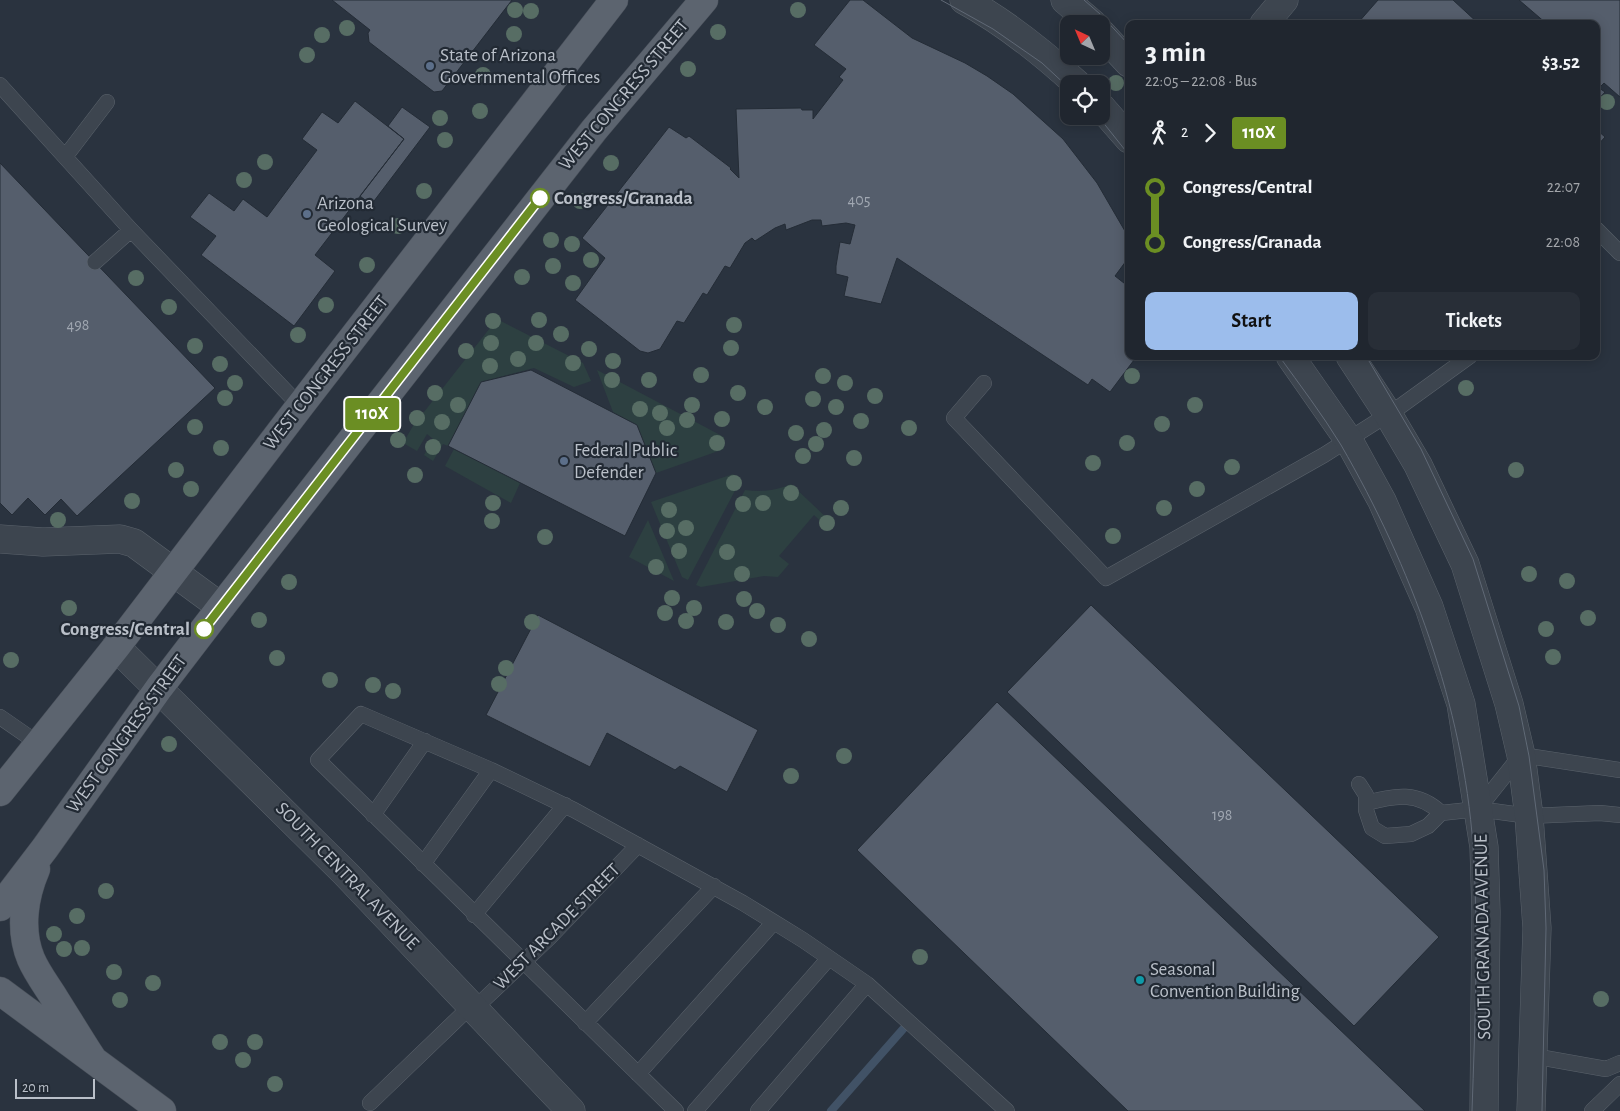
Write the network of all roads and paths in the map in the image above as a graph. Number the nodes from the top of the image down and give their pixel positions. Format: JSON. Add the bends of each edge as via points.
{"nodes":[{"id":1,"x":614,"y":0,"type":"edge"},
{"id":2,"x":704,"y":0,"type":"edge"},
{"id":3,"x":964,"y":0,"type":"edge"},
{"id":4,"x":1065,"y":0,"type":"edge"},
{"id":5,"x":1284,"y":0,"type":"edge"},
{"id":6,"x":1082,"y":15,"type":"edge"},
{"id":7,"x":1267,"y":20,"type":"edge"},
{"id":8,"x":1110,"y":42,"type":"edge"},
{"id":9,"x":1125,"y":58,"type":"edge"},
{"id":10,"x":1067,"y":75,"type":"edge"},
{"id":11,"x":0,"y":85,"type":"edge"},
{"id":12,"x":108,"y":102,"type":"dead end"},
{"id":13,"x":1110,"y":117,"type":"edge"},
{"id":14,"x":1125,"y":134,"type":"edge"},
{"id":15,"x":65,"y":157,"type":"junction"},
{"id":16,"x":131,"y":230,"type":"junction"},
{"id":17,"x":1600,"y":238,"type":"edge"},
{"id":18,"x":1620,"y":253,"type":"edge"},
{"id":19,"x":95,"y":262,"type":"dead end"},
{"id":20,"x":1293,"y":360,"type":"edge"},
{"id":21,"x":1353,"y":360,"type":"edge"},
{"id":22,"x":1464,"y":360,"type":"edge"},
{"id":23,"x":984,"y":383,"type":"dead end"},
{"id":24,"x":300,"y":406,"type":"junction"},
{"id":25,"x":1388,"y":414,"type":"junction"},
{"id":26,"x":1348,"y":439,"type":"junction"},
{"id":27,"x":0,"y":539,"type":"edge"},
{"id":28,"x":173,"y":572,"type":"junction"},
{"id":29,"x":221,"y":607,"type":"junction"},
{"id":30,"x":116,"y":647,"type":"junction"},
{"id":31,"x":159,"y":688,"type":"junction"},
{"id":32,"x":0,"y":717,"type":"edge"},
{"id":33,"x":425,"y":741,"type":"junction"},
{"id":34,"x":39,"y":744,"type":"junction"},
{"id":35,"x":1521,"y":755,"type":"junction"},
{"id":36,"x":491,"y":770,"type":"junction"},
{"id":37,"x":1620,"y":770,"type":"edge"},
{"id":38,"x":1359,"y":784,"type":"dead end"},
{"id":39,"x":4,"y":786,"type":"edge"},
{"id":40,"x":1366,"y":804,"type":"junction"},
{"id":41,"x":565,"y":805,"type":"junction"},
{"id":42,"x":1478,"y":809,"type":"junction"},
{"id":43,"x":1441,"y":813,"type":"junction"},
{"id":44,"x":1620,"y":814,"type":"edge"},
{"id":45,"x":373,"y":815,"type":"junction"},
{"id":46,"x":1529,"y":816,"type":"junction"},
{"id":47,"x":638,"y":845,"type":"junction"},
{"id":48,"x":45,"y":848,"type":"junction"},
{"id":49,"x":423,"y":864,"type":"junction"},
{"id":50,"x":714,"y":886,"type":"junction"},
{"id":51,"x":0,"y":907,"type":"edge"},
{"id":52,"x":474,"y":915,"type":"junction"},
{"id":53,"x":774,"y":922,"type":"junction"},
{"id":54,"x":829,"y":958,"type":"junction"},
{"id":55,"x":523,"y":963,"type":"junction"},
{"id":56,"x":867,"y":984,"type":"junction"},
{"id":57,"x":0,"y":991,"type":"edge"},
{"id":58,"x":473,"y":1007,"type":"junction"},
{"id":59,"x":585,"y":1023,"type":"junction"},
{"id":60,"x":1533,"y":1056,"type":"junction"},
{"id":61,"x":92,"y":1058,"type":"junction"},
{"id":62,"x":1620,"y":1063,"type":"edge"},
{"id":63,"x":638,"y":1074,"type":"junction"},
{"id":64,"x":1620,"y":1084,"type":"edge"},
{"id":65,"x":370,"y":1103,"type":"dead end"},
{"id":66,"x":162,"y":1111,"type":"edge"},
{"id":67,"x":572,"y":1111,"type":"edge"},
{"id":68,"x":676,"y":1111,"type":"edge"},
{"id":69,"x":695,"y":1111,"type":"edge"},
{"id":70,"x":758,"y":1111,"type":"edge"},
{"id":71,"x":1007,"y":1111,"type":"edge"},
{"id":72,"x":1484,"y":1111,"type":"edge"},
{"id":73,"x":1530,"y":1111,"type":"edge"},
{"id":74,"x":1592,"y":1111,"type":"edge"}],
"edges":[{"from":1,"to":24,"type":"main road","name":"WEST CONGRESS STREET"},
{"from":2,"to":29,"type":"main road","name":"WEST CONGRESS STREET","via":[[594,130]]},
{"from":3,"to":10,"type":"street","via":[[994,16]]},
{"from":4,"to":6,"type":"street"},
{"from":5,"to":7,"type":"street"},
{"from":8,"to":9,"type":"street"},
{"from":11,"to":15,"type":"lane"},
{"from":12,"to":15,"type":"lane"},
{"from":13,"to":14,"type":"street"},
{"from":15,"to":16,"type":"lane"},
{"from":16,"to":19,"type":"lane"},
{"from":16,"to":24,"type":"lane"},
{"from":17,"to":18,"type":"lane"},
{"from":20,"to":26,"type":"street","name":"SOUTH GRANADA AVENUE"},
{"from":21,"to":25,"type":"street"},
{"from":22,"to":25,"type":"lane"},
{"from":23,"to":26,"type":"lane","via":[[954,418],[1106,578],[1275,484]]},
{"from":24,"to":28,"type":"main road","name":"WEST CONGRESS STREET"},
{"from":25,"to":26,"type":"lane"},
{"from":25,"to":35,"type":"street","via":[[1418,465],[1465,564],[1510,704]]},
{"from":26,"to":42,"type":"street","name":"SOUTH GRANADA AVENUE","via":[[1382,501],[1429,607],[1461,704]]},
{"from":27,"to":28,"type":"street","via":[[43,542],[120,539],[134,543]]},
{"from":28,"to":29,"type":"street"},
{"from":28,"to":30,"type":"main road","name":"WEST CONGRESS STREET"},
{"from":29,"to":31,"type":"main road","name":"WEST CONGRESS STREET"},
{"from":30,"to":31,"type":"street","name":"SOUTH CENTRAL AVENUE"},
{"from":30,"to":34,"type":"main road","name":"WEST CONGRESS STREET"},
{"from":31,"to":48,"type":"main road","name":"WEST CONGRESS STREET"},
{"from":31,"to":58,"type":"street","name":"SOUTH CENTRAL AVENUE","via":[[313,840]]},
{"from":32,"to":34,"type":"lane"},
{"from":33,"to":36,"type":"lane"},
{"from":33,"to":45,"type":"lane"},
{"from":33,"to":45,"type":"lane","via":[[361,714],[318,760]]},
{"from":34,"to":39,"type":"main road","name":"WEST CONGRESS STREET"},
{"from":35,"to":37,"type":"lane"},
{"from":35,"to":42,"type":"lane"},
{"from":35,"to":46,"type":"street"},
{"from":36,"to":41,"type":"lane"},
{"from":36,"to":49,"type":"lane"},
{"from":38,"to":40,"type":"lane","via":[[1366,795]]},
{"from":40,"to":43,"type":"lane","via":[[1409,796],[1430,803]]},
{"from":40,"to":43,"type":"lane","via":[[1372,828],[1384,836],[1411,834],[1428,826]]},
{"from":41,"to":47,"type":"lane"},
{"from":41,"to":52,"type":"lane"},
{"from":42,"to":43,"type":"lane"},
{"from":42,"to":46,"type":"lane"},
{"from":42,"to":72,"type":"street","name":"SOUTH GRANADA AVENUE","via":[[1484,847],[1486,912]]},
{"from":44,"to":46,"type":"lane"},
{"from":45,"to":49,"type":"lane"},
{"from":46,"to":60,"type":"street","via":[[1537,928]]},
{"from":47,"to":50,"type":"lane"},
{"from":47,"to":55,"type":"lane","name":"WEST ARCADE STREET"},
{"from":48,"to":51,"type":"main road","name":"WEST CONGRESS STREET"},
{"from":48,"to":61,"type":"main road","via":[[26,900],[26,944],[37,971]]},
{"from":49,"to":52,"type":"lane"},
{"from":50,"to":53,"type":"lane"},
{"from":50,"to":59,"type":"lane"},
{"from":52,"to":55,"type":"lane"},
{"from":53,"to":54,"type":"lane"},
{"from":53,"to":63,"type":"lane"},
{"from":54,"to":56,"type":"lane"},
{"from":54,"to":69,"type":"lane"},
{"from":55,"to":58,"type":"lane","name":"WEST ARCADE STREET"},
{"from":55,"to":59,"type":"lane"},
{"from":56,"to":70,"type":"lane"},
{"from":56,"to":71,"type":"lane"},
{"from":57,"to":61,"type":"main road"},
{"from":58,"to":65,"type":"lane","name":"WEST ARCADE STREET"},
{"from":58,"to":67,"type":"street","name":"SOUTH CENTRAL AVENUE"},
{"from":59,"to":63,"type":"lane"},
{"from":60,"to":62,"type":"lane","via":[[1606,1069]]},
{"from":60,"to":73,"type":"street"},
{"from":61,"to":66,"type":"main road"},
{"from":63,"to":68,"type":"lane"},
{"from":64,"to":74,"type":"lane"}]}
